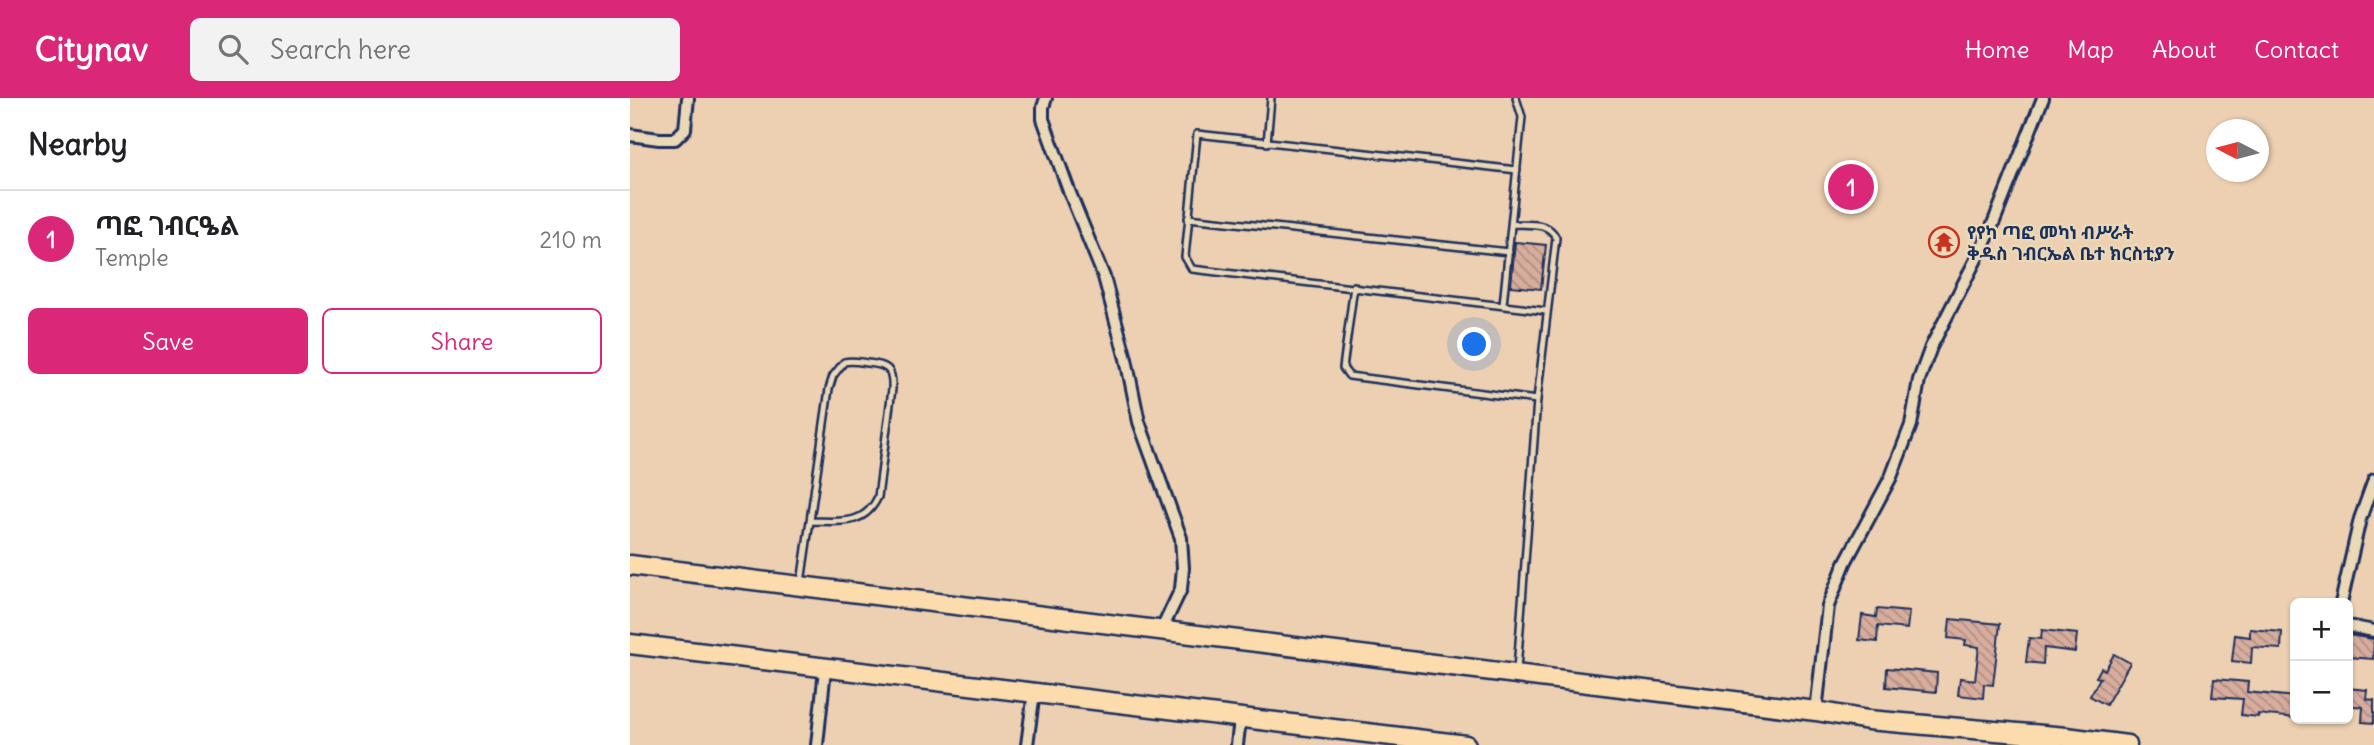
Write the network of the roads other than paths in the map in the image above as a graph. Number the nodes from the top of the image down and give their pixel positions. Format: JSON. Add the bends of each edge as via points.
{"nodes":[{"id":1,"x":688,"y":98,"type":"edge"},
{"id":2,"x":1046,"y":98,"type":"edge"},
{"id":3,"x":1271,"y":98,"type":"edge"},
{"id":4,"x":1516,"y":98,"type":"edge"},
{"id":5,"x":2043,"y":98,"type":"edge"},
{"id":6,"x":630,"y":135,"type":"edge"},
{"id":7,"x":1267,"y":143,"type":"junction"},
{"id":8,"x":1517,"y":170,"type":"junction"},
{"id":9,"x":1188,"y":218,"type":"junction"},
{"id":10,"x":1513,"y":224,"type":"junction"},
{"id":11,"x":1508,"y":252,"type":"junction"},
{"id":12,"x":1354,"y":286,"type":"junction"},
{"id":13,"x":1503,"y":305,"type":"junction"},
{"id":14,"x":1546,"y":311,"type":"junction"},
{"id":15,"x":1537,"y":400,"type":"junction"},
{"id":16,"x":2374,"y":480,"type":"edge"},
{"id":17,"x":2360,"y":519,"type":"junction"},
{"id":18,"x":810,"y":521,"type":"junction"},
{"id":19,"x":2374,"y":521,"type":"edge"},
{"id":20,"x":630,"y":565,"type":"edge"},
{"id":21,"x":801,"y":586,"type":"junction"},
{"id":22,"x":2342,"y":598,"type":"edge"},
{"id":23,"x":2353,"y":627,"type":"edge"},
{"id":24,"x":1162,"y":629,"type":"junction"},
{"id":25,"x":2374,"y":631,"type":"edge"},
{"id":26,"x":630,"y":644,"type":"edge"},
{"id":27,"x":825,"y":669,"type":"junction"},
{"id":28,"x":1517,"y":674,"type":"junction"},
{"id":29,"x":1034,"y":692,"type":"junction"},
{"id":30,"x":1816,"y":711,"type":"junction"},
{"id":31,"x":1240,"y":719,"type":"junction"},
{"id":32,"x":2065,"y":741,"type":"edge"},
{"id":33,"x":817,"y":745,"type":"edge"},
{"id":34,"x":1027,"y":745,"type":"edge"},
{"id":35,"x":1237,"y":745,"type":"edge"},
{"id":36,"x":1466,"y":745,"type":"edge"},
{"id":37,"x":2127,"y":745,"type":"edge"}],
"edges":[{"from":1,"to":6,"type":"street","via":[[685,129],[676,139]]},
{"from":2,"to":24,"type":"street","via":[[1043,119],[1104,277],[1139,422],[1181,538],[1181,589]]},
{"from":3,"to":7,"type":"lane"},
{"from":4,"to":8,"type":"lane","via":[[1522,117]]},
{"from":5,"to":30,"type":"street","via":[[1989,234],[1931,347],[1911,425],[1891,477],[1845,563],[1828,606]]},
{"from":7,"to":8,"type":"lane"},
{"from":7,"to":9,"type":"lane","via":[[1197,134]]},
{"from":8,"to":10,"type":"lane"},
{"from":9,"to":11,"type":"lane"},
{"from":9,"to":12,"type":"lane","via":[[1185,257],[1192,269]]},
{"from":10,"to":11,"type":"lane"},
{"from":10,"to":14,"type":"lane","via":[[1545,226],[1556,238]]},
{"from":11,"to":13,"type":"lane"},
{"from":12,"to":13,"type":"lane"},
{"from":12,"to":15,"type":"lane","via":[[1343,368],[1349,376]]},
{"from":13,"to":14,"type":"lane"},
{"from":14,"to":15,"type":"lane"},
{"from":15,"to":28,"type":"lane"},
{"from":16,"to":17,"type":"street"},
{"from":17,"to":19,"type":"street"},
{"from":17,"to":22,"type":"street"},
{"from":18,"to":18,"type":"lane","via":[[833,376],[844,362],[852,360],[882,365],[893,377],[873,509],[846,522]]},
{"from":18,"to":21,"type":"lane"},
{"from":20,"to":21,"type":"highway"},
{"from":21,"to":24,"type":"highway"},
{"from":23,"to":25,"type":"street"},
{"from":24,"to":28,"type":"highway"},
{"from":26,"to":27,"type":"highway"},
{"from":27,"to":29,"type":"highway"},
{"from":27,"to":33,"type":"street"},
{"from":28,"to":30,"type":"highway"},
{"from":29,"to":31,"type":"highway"},
{"from":29,"to":34,"type":"street"},
{"from":30,"to":32,"type":"highway"},
{"from":31,"to":35,"type":"street"},
{"from":31,"to":36,"type":"highway"},
{"from":32,"to":37,"type":"highway"}]}
